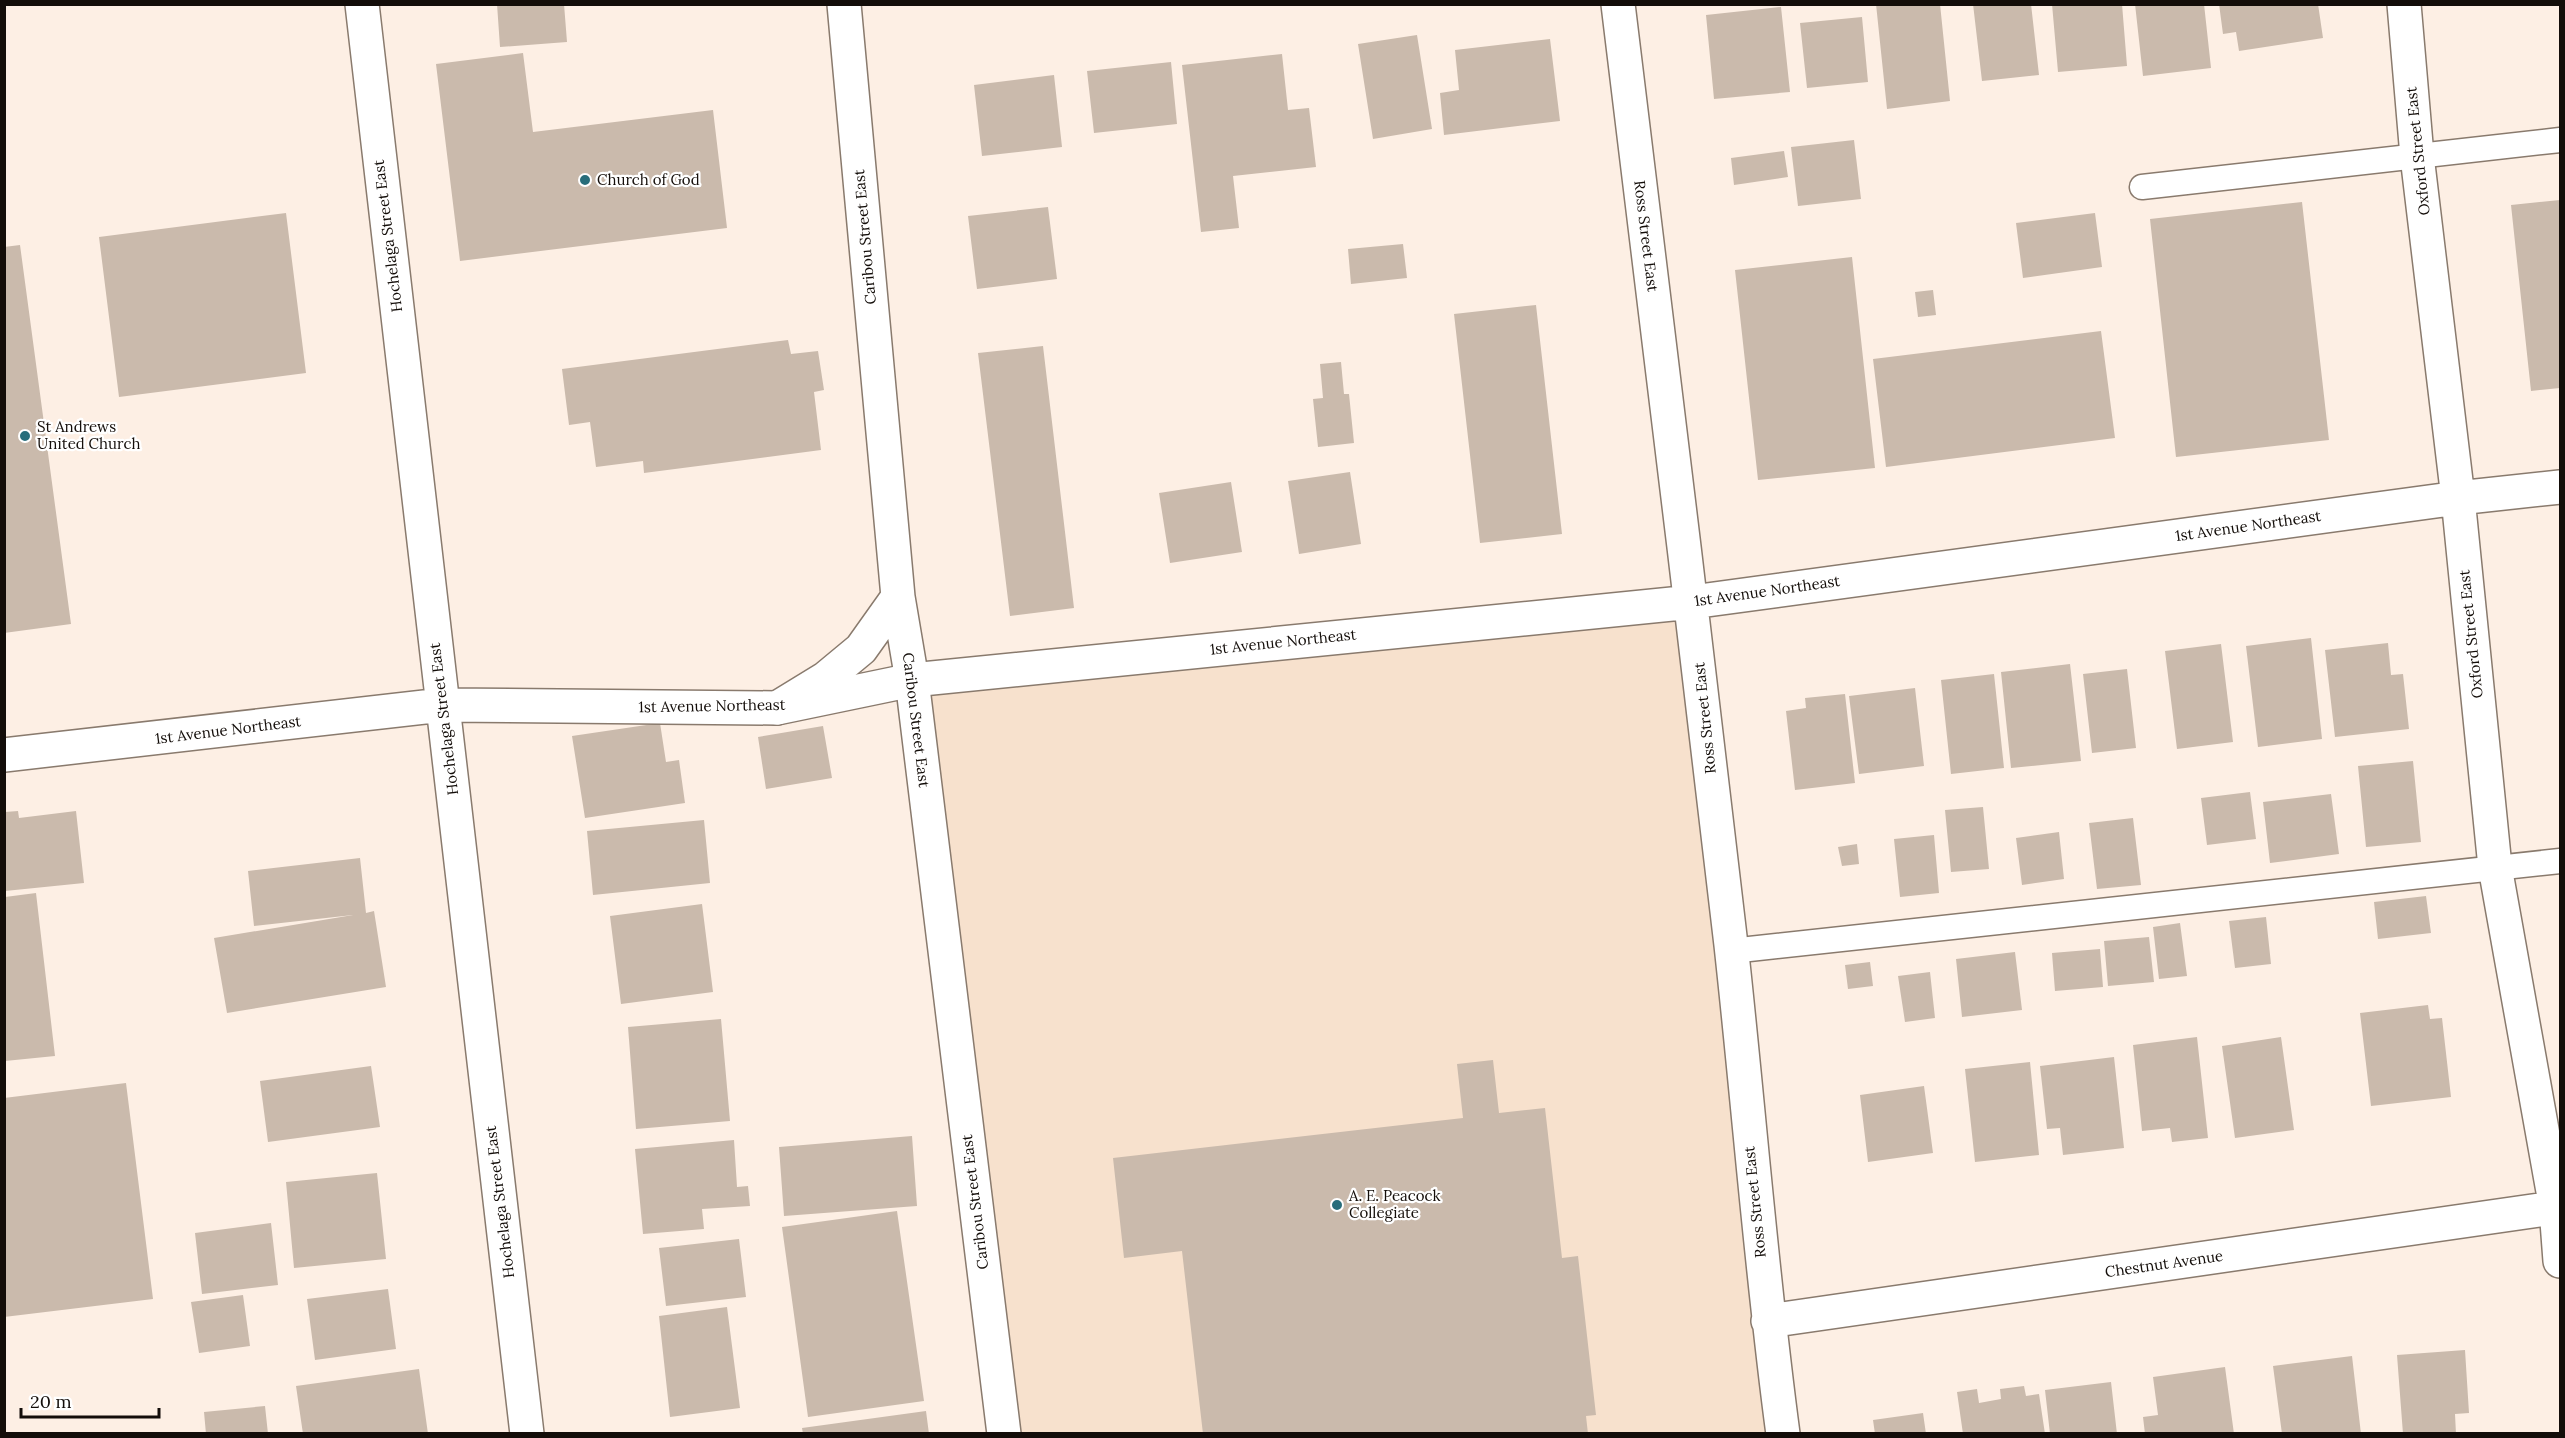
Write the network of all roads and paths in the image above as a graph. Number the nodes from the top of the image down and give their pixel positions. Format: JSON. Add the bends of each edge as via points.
{"nodes":[{"id":1,"x":362,"y":4,"type":"edge"},
{"id":2,"x":844,"y":4,"type":"edge"},
{"id":3,"x":1618,"y":4,"type":"edge"},
{"id":4,"x":2404,"y":4,"type":"edge"},
{"id":5,"x":2560,"y":140,"type":"edge"},
{"id":6,"x":2417,"y":156,"type":"junction"},
{"id":7,"x":2142,"y":188,"type":"dead end"},
{"id":8,"x":2560,"y":487,"type":"edge"},
{"id":9,"x":2458,"y":498,"type":"junction"},
{"id":10,"x":898,"y":597,"type":"junction"},
{"id":11,"x":1692,"y":602,"type":"junction"},
{"id":12,"x":912,"y":680,"type":"junction"},
{"id":13,"x":442,"y":705,"type":"junction"},
{"id":14,"x":777,"y":708,"type":"junction"},
{"id":15,"x":4,"y":755,"type":"edge"},
{"id":16,"x":2560,"y":861,"type":"edge"},
{"id":17,"x":2495,"y":867,"type":"junction"},
{"id":18,"x":1731,"y":951,"type":"junction"},
{"id":19,"x":2558,"y":1208,"type":"edge"},
{"id":20,"x":2560,"y":1261,"type":"edge"},
{"id":21,"x":1768,"y":1321,"type":"junction"},
{"id":22,"x":527,"y":1434,"type":"edge"},
{"id":23,"x":1004,"y":1434,"type":"edge"},
{"id":24,"x":1783,"y":1434,"type":"edge"}],
"edges":[{"from":1,"to":13,"type":"street","name":"Hochelaga Street East"},
{"from":2,"to":10,"type":"street","name":"Caribou Street East"},
{"from":3,"to":11,"type":"street","name":"Ross Street East"},
{"from":4,"to":6,"type":"street","name":"Oxford Street East"},
{"from":5,"to":6,"type":"lane"},
{"from":6,"to":7,"type":"lane"},
{"from":6,"to":9,"type":"street","name":"Oxford Street East"},
{"from":8,"to":9,"type":"street","name":"1st Avenue Northeast"},
{"from":9,"to":11,"type":"street","name":"1st Avenue Northeast"},
{"from":9,"to":17,"type":"street","name":"Oxford Street East"},
{"from":10,"to":12,"type":"street","name":"Caribou Street East"},
{"from":10,"to":14,"type":"street","via":[[861,649],[826,678]]},
{"from":11,"to":12,"type":"street","name":"1st Avenue Northeast"},
{"from":11,"to":18,"type":"street","name":"Ross Street East"},
{"from":12,"to":14,"type":"street","name":"1st Avenue Northeast"},
{"from":12,"to":23,"type":"street","name":"Caribou Street East"},
{"from":13,"to":14,"type":"street","name":"1st Avenue Northeast"},
{"from":13,"to":15,"type":"street","name":"1st Avenue Northeast"},
{"from":13,"to":22,"type":"street","name":"Hochelaga Street East"},
{"from":16,"to":17,"type":"lane"},
{"from":17,"to":18,"type":"lane"},
{"from":17,"to":19,"type":"street","name":"Oxford Street East"},
{"from":18,"to":21,"type":"street","name":"Ross Street East"},
{"from":19,"to":20,"type":"street","name":"Oxford Street East"},
{"from":19,"to":21,"type":"street","name":"Chestnut Avenue"},
{"from":21,"to":24,"type":"street","name":"Ross Street East"}]}
